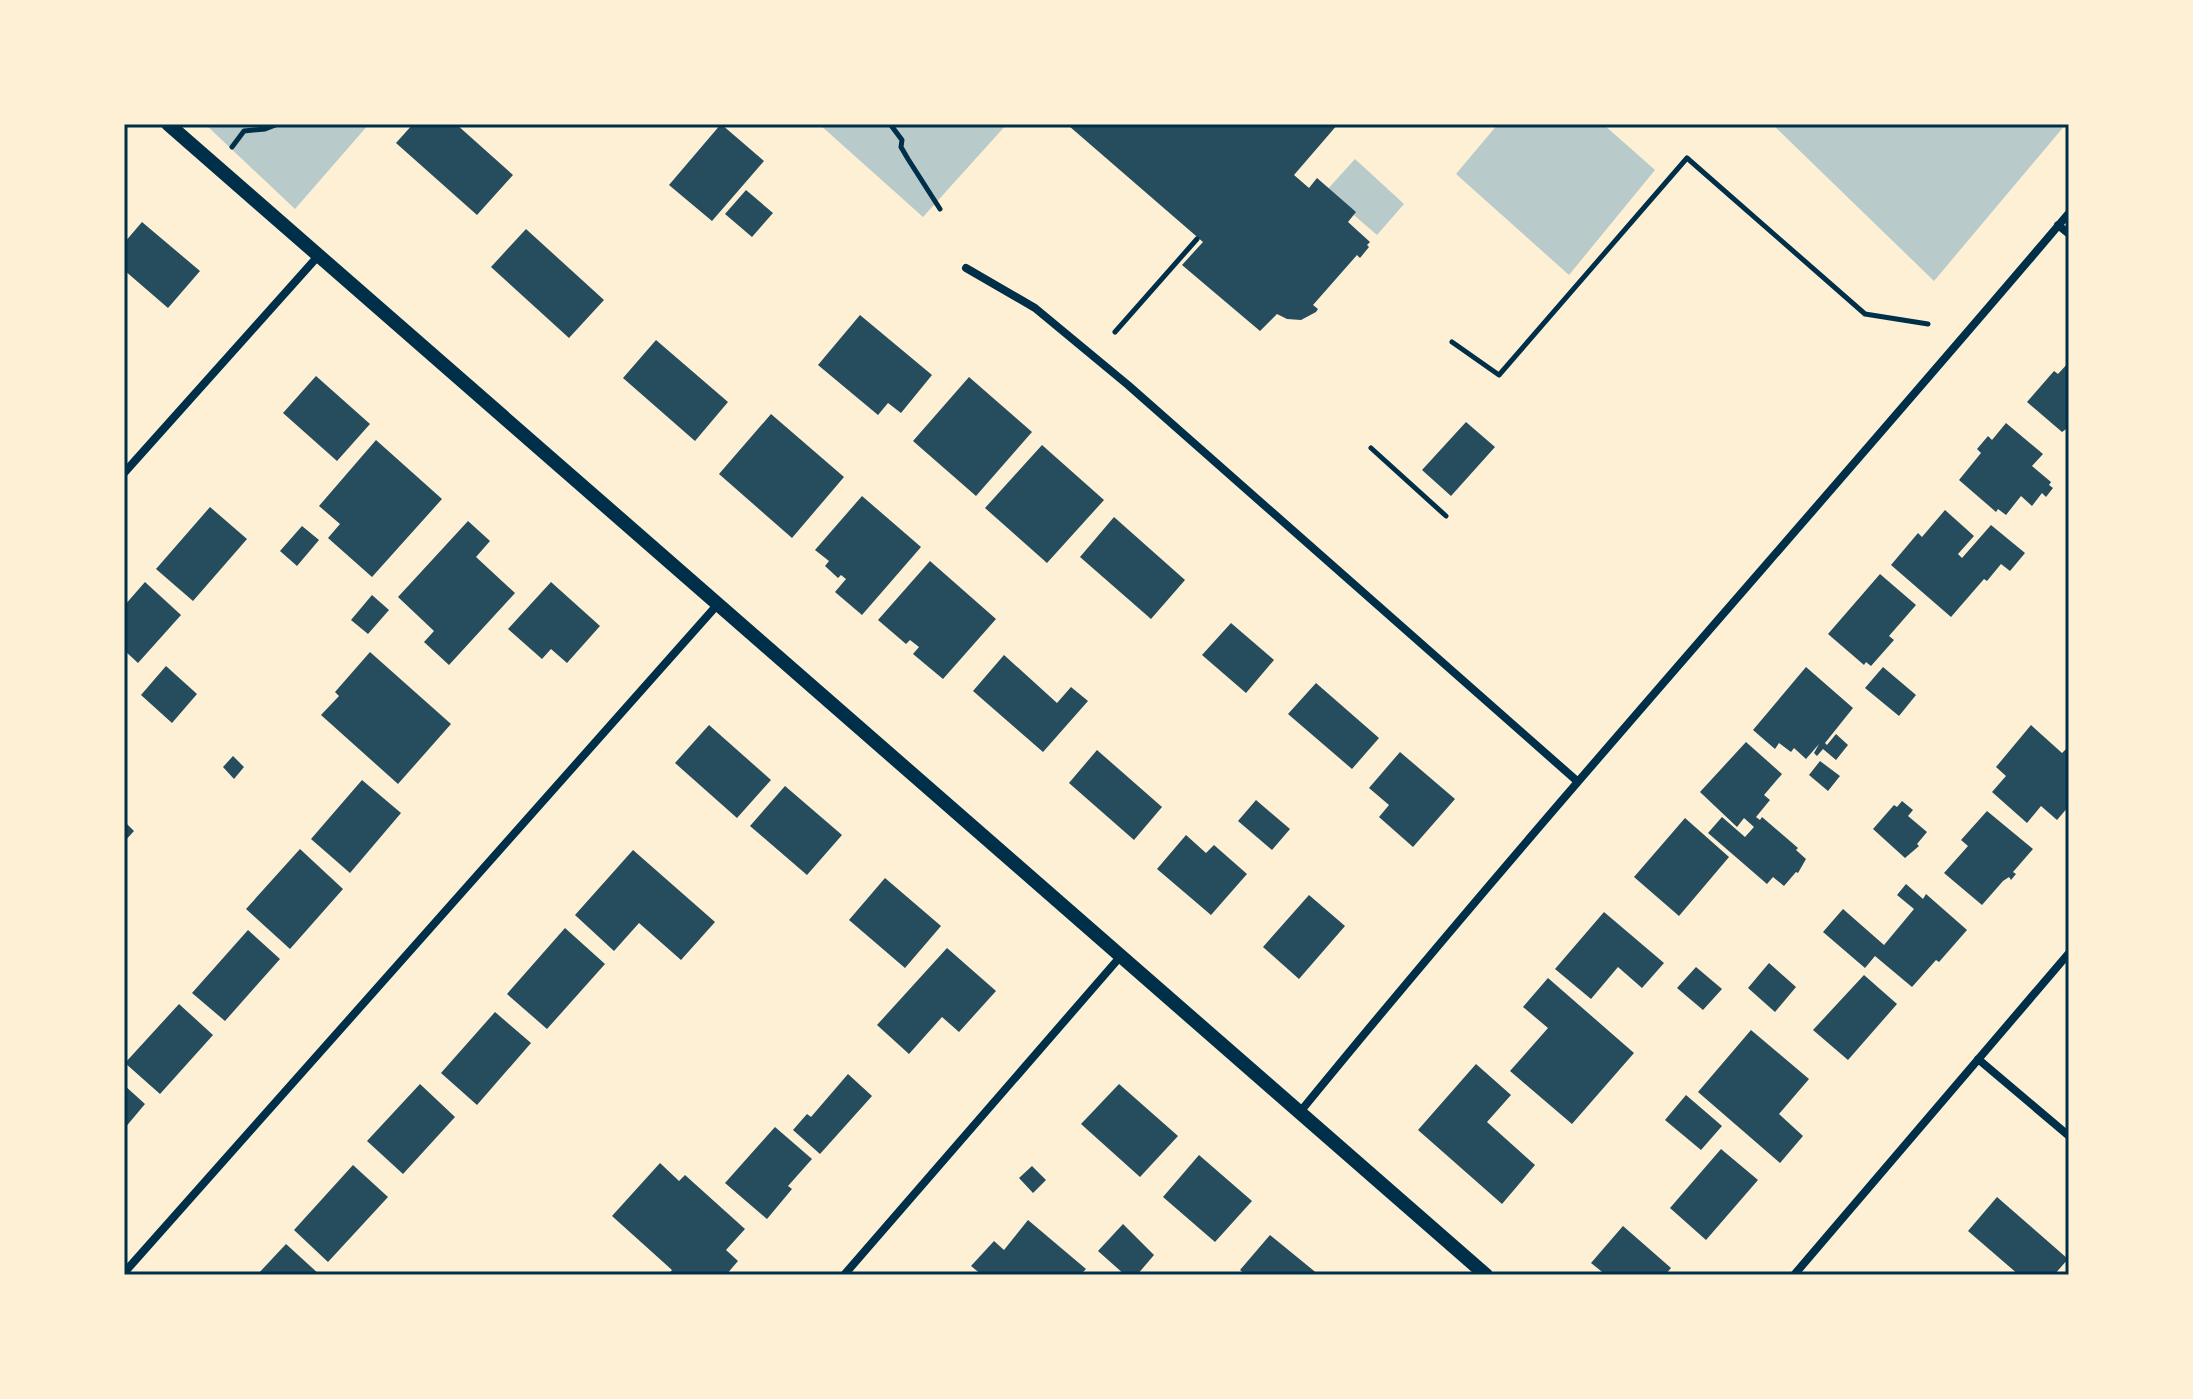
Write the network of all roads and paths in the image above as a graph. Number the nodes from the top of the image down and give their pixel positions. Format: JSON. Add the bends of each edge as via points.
{"nodes":[{"id":1,"x":168,"y":124,"type":"edge"},
{"id":2,"x":278,"y":124,"type":"edge"},
{"id":3,"x":890,"y":124,"type":"edge"},
{"id":4,"x":232,"y":147,"type":"dead end"},
{"id":5,"x":940,"y":209,"type":"dead end"},
{"id":6,"x":2069,"y":213,"type":"edge"},
{"id":7,"x":2058,"y":225,"type":"junction"},
{"id":8,"x":2069,"y":234,"type":"edge"},
{"id":9,"x":1197,"y":239,"type":"dead end"},
{"id":10,"x":319,"y":255,"type":"junction"},
{"id":11,"x":966,"y":268,"type":"dead end"},
{"id":12,"x":1928,"y":324,"type":"dead end"},
{"id":13,"x":1115,"y":332,"type":"dead end"},
{"id":14,"x":1452,"y":342,"type":"dead end"},
{"id":15,"x":1371,"y":448,"type":"dead end"},
{"id":16,"x":124,"y":473,"type":"edge"},
{"id":17,"x":1446,"y":516,"type":"dead end"},
{"id":18,"x":718,"y":604,"type":"junction"},
{"id":19,"x":1577,"y":781,"type":"junction"},
{"id":20,"x":2069,"y":953,"type":"edge"},
{"id":21,"x":1120,"y":957,"type":"junction"},
{"id":22,"x":1978,"y":1059,"type":"junction"},
{"id":23,"x":1300,"y":1112,"type":"junction"},
{"id":24,"x":2069,"y":1136,"type":"edge"},
{"id":25,"x":124,"y":1273,"type":"edge"},
{"id":26,"x":844,"y":1275,"type":"edge"},
{"id":27,"x":1486,"y":1275,"type":"edge"},
{"id":28,"x":1794,"y":1275,"type":"edge"}],
"edges":[{"from":1,"to":10,"type":"street"},
{"from":2,"to":4,"type":"path","via":[[244,131]]},
{"from":3,"to":5,"type":"path"},
{"from":6,"to":7,"type":"street"},
{"from":7,"to":8,"type":"street"},
{"from":7,"to":19,"type":"street"},
{"from":9,"to":13,"type":"path"},
{"from":10,"to":16,"type":"street"},
{"from":10,"to":18,"type":"street"},
{"from":11,"to":19,"type":"street","via":[[1035,308],[1128,385]]},
{"from":12,"to":14,"type":"path","via":[[1865,314],[1687,158],[1499,375]]},
{"from":15,"to":17,"type":"path"},
{"from":18,"to":21,"type":"street"},
{"from":18,"to":25,"type":"street"},
{"from":19,"to":23,"type":"street"},
{"from":20,"to":22,"type":"street"},
{"from":21,"to":23,"type":"street"},
{"from":21,"to":26,"type":"street"},
{"from":22,"to":24,"type":"street"},
{"from":22,"to":28,"type":"street"},
{"from":23,"to":27,"type":"street"}]}
